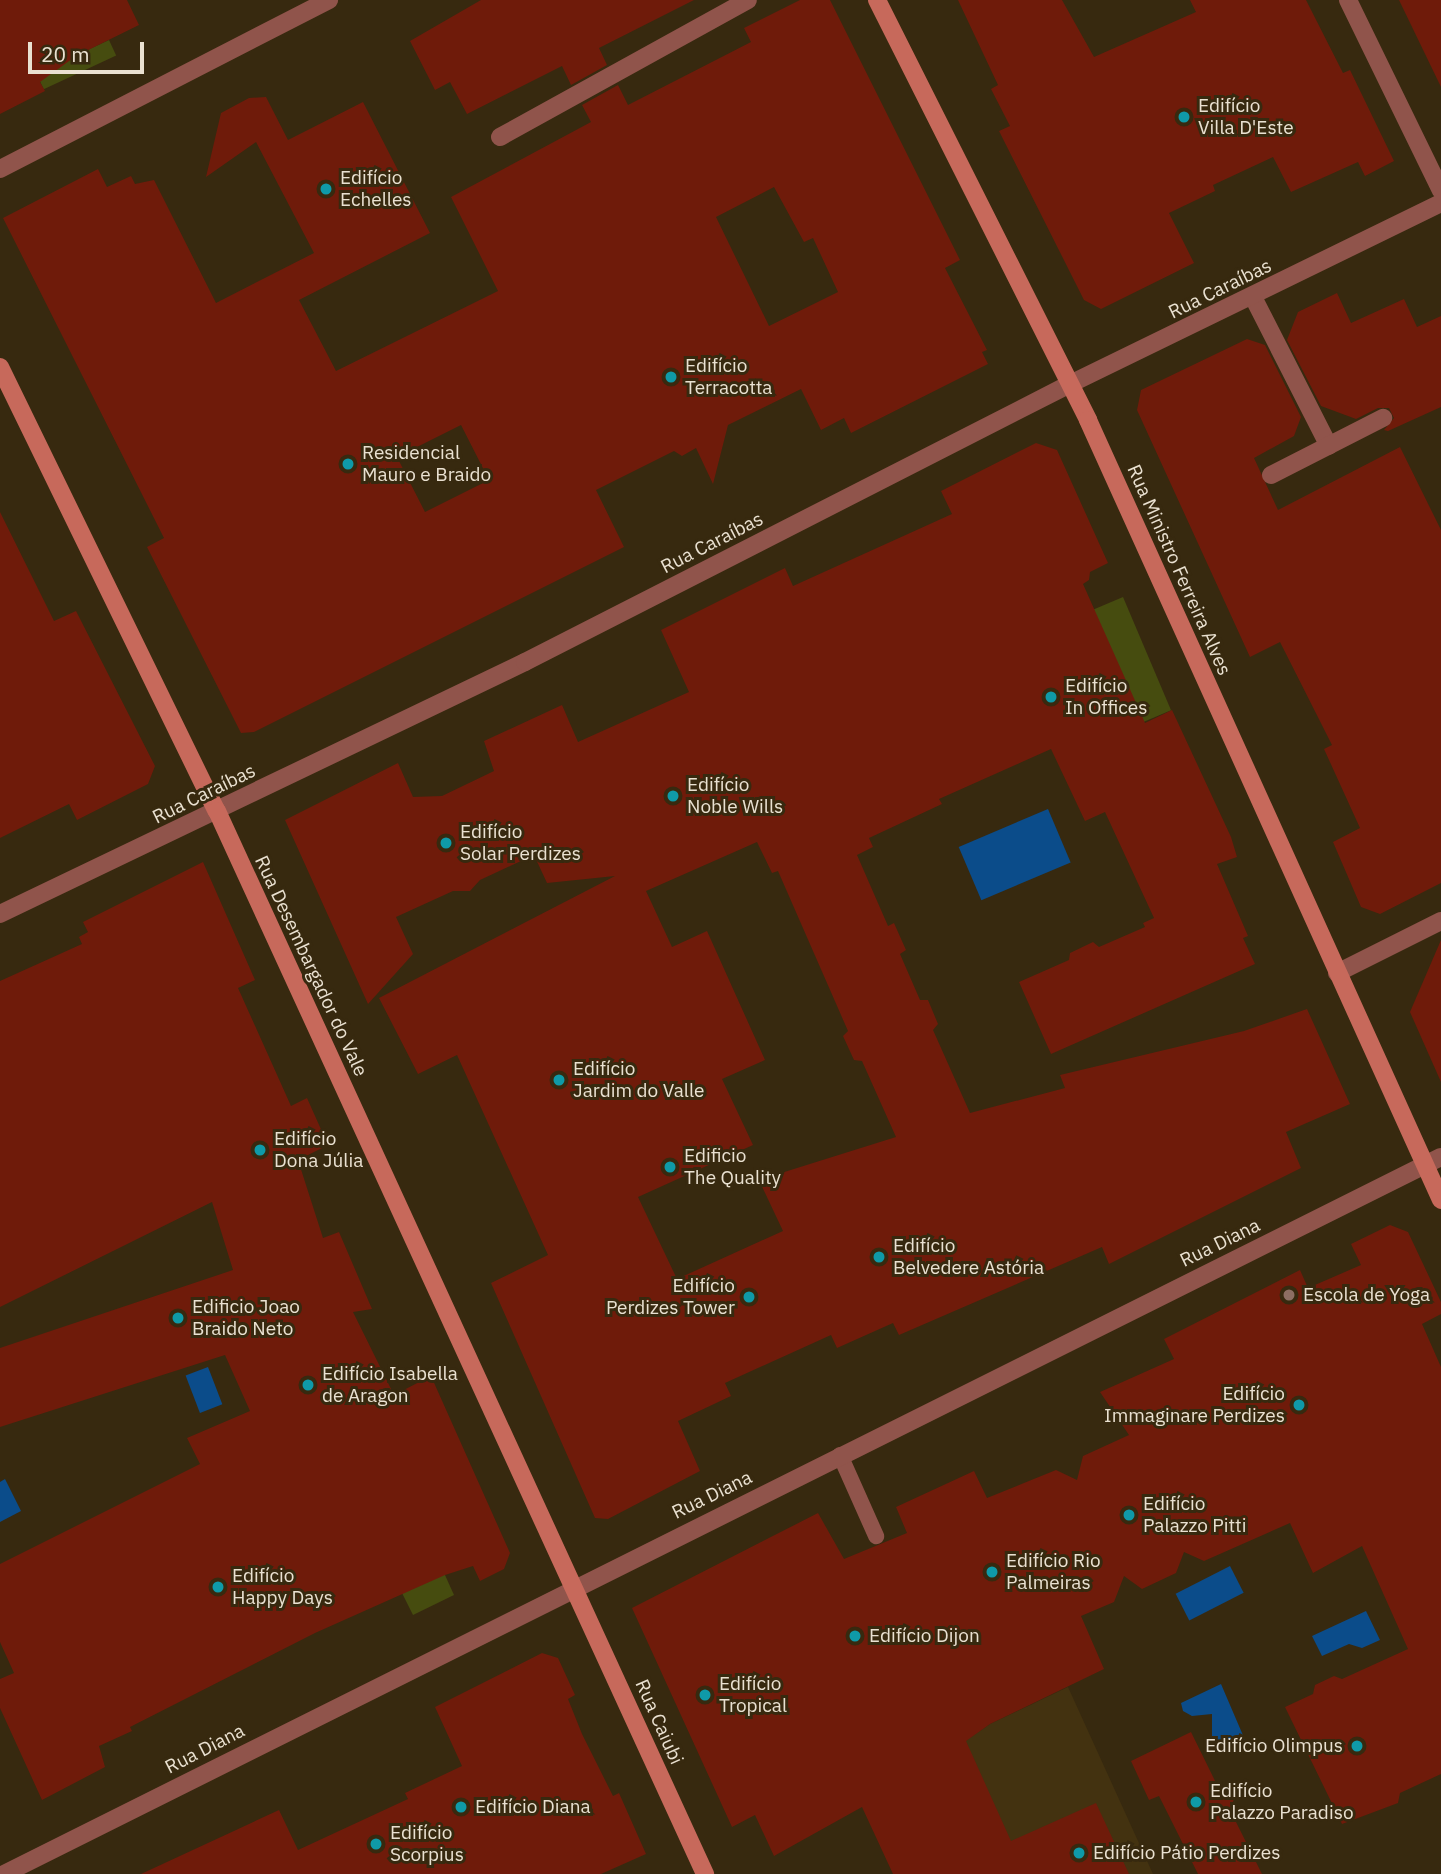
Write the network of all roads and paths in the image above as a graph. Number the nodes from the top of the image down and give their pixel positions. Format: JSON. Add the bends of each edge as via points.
{"nodes":[{"id":1,"x":329,"y":0,"type":"edge"},
{"id":2,"x":748,"y":0,"type":"edge"},
{"id":3,"x":877,"y":0,"type":"edge"},
{"id":4,"x":1348,"y":0,"type":"edge"},
{"id":5,"x":500,"y":137,"type":"dead end"},
{"id":6,"x":0,"y":169,"type":"edge"},
{"id":7,"x":1441,"y":191,"type":"edge"},
{"id":8,"x":1441,"y":203,"type":"edge"},
{"id":9,"x":1253,"y":297,"type":"junction"},
{"id":10,"x":0,"y":367,"type":"edge"},
{"id":11,"x":1070,"y":384,"type":"junction"},
{"id":12,"x":1383,"y":418,"type":"dead end"},
{"id":13,"x":1329,"y":446,"type":"junction"},
{"id":14,"x":1271,"y":475,"type":"dead end"},
{"id":15,"x":217,"y":811,"type":"junction"},
{"id":16,"x":0,"y":915,"type":"edge"},
{"id":17,"x":1441,"y":921,"type":"edge"},
{"id":18,"x":1337,"y":973,"type":"junction"},
{"id":19,"x":1433,"y":1161,"type":"edge"},
{"id":20,"x":1441,"y":1200,"type":"edge"},
{"id":21,"x":840,"y":1455,"type":"junction"},
{"id":22,"x":876,"y":1536,"type":"dead end"},
{"id":23,"x":574,"y":1587,"type":"junction"},
{"id":24,"x":4,"y":1874,"type":"edge"},
{"id":25,"x":705,"y":1874,"type":"edge"}],
"edges":[{"from":1,"to":6,"type":"street"},
{"from":2,"to":5,"type":"street"},
{"from":3,"to":11,"type":"main road","name":"Rua Ministro Ferreira Alves"},
{"from":4,"to":7,"type":"street"},
{"from":8,"to":9,"type":"street","name":"Rua Caraíbas"},
{"from":9,"to":11,"type":"street","name":"Rua Caraíbas"},
{"from":9,"to":13,"type":"street"},
{"from":10,"to":15,"type":"main road","name":"Rua Desembargador do Vale"},
{"from":11,"to":15,"type":"street","name":"Rua Caraíbas","via":[[525,662]]},
{"from":11,"to":18,"type":"main road","name":"Rua Ministro Ferreira Alves"},
{"from":12,"to":13,"type":"street"},
{"from":13,"to":14,"type":"street"},
{"from":15,"to":16,"type":"street","name":"Rua Caraíbas"},
{"from":15,"to":23,"type":"main road","name":"Rua Desembargador do Vale"},
{"from":17,"to":18,"type":"street"},
{"from":18,"to":19,"type":"main road","name":"Rua Ministro Ferreira Alves"},
{"from":19,"to":20,"type":"main road","name":"Rua Ministro Ferreira Alves"},
{"from":19,"to":21,"type":"street","name":"Rua Diana"},
{"from":21,"to":22,"type":"lane"},
{"from":21,"to":23,"type":"street","name":"Rua Diana"},
{"from":23,"to":24,"type":"street","name":"Rua Diana"},
{"from":23,"to":25,"type":"main road","name":"Rua Caiubi"}]}
